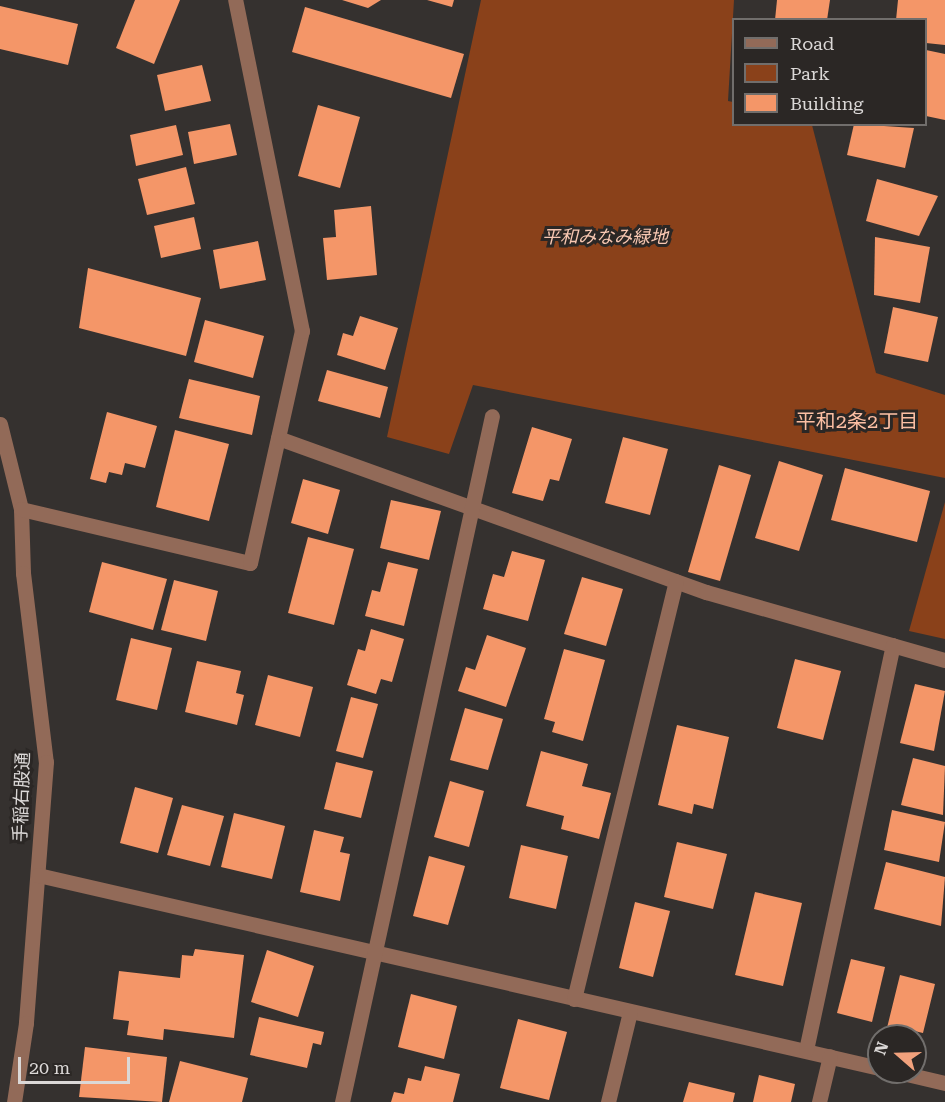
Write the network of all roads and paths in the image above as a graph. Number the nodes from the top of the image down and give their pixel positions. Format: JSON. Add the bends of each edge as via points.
{"nodes":[{"id":1,"x":235,"y":0,"type":"edge"},
{"id":2,"x":492,"y":416,"type":"dead end"},
{"id":3,"x":0,"y":424,"type":"edge"},
{"id":4,"x":278,"y":438,"type":"junction"},
{"id":5,"x":473,"y":508,"type":"junction"},
{"id":6,"x":21,"y":509,"type":"junction"},
{"id":7,"x":676,"y":581,"type":"junction"},
{"id":8,"x":893,"y":645,"type":"junction"},
{"id":9,"x":945,"y":660,"type":"edge"},
{"id":10,"x":38,"y":875,"type":"junction"},
{"id":11,"x":374,"y":952,"type":"junction"},
{"id":12,"x":574,"y":999,"type":"junction"},
{"id":13,"x":630,"y":1012,"type":"junction"},
{"id":14,"x":806,"y":1050,"type":"junction"},
{"id":15,"x":830,"y":1056,"type":"junction"},
{"id":16,"x":867,"y":1065,"type":"edge"},
{"id":17,"x":927,"y":1079,"type":"edge"},
{"id":18,"x":945,"y":1083,"type":"edge"},
{"id":19,"x":14,"y":1102,"type":"edge"},
{"id":20,"x":342,"y":1102,"type":"edge"},
{"id":21,"x":608,"y":1102,"type":"edge"},
{"id":22,"x":819,"y":1102,"type":"edge"}],
"edges":[{"from":1,"to":4,"type":"street","via":[[302,331]]},
{"from":2,"to":5,"type":"street"},
{"from":3,"to":6,"type":"street","name":"手稲右股通"},
{"from":4,"to":5,"type":"street"},
{"from":4,"to":6,"type":"street","via":[[250,563]]},
{"from":5,"to":7,"type":"street"},
{"from":5,"to":11,"type":"street"},
{"from":6,"to":10,"type":"street","name":"手稲右股通","via":[[23,573],[46,762]]},
{"from":7,"to":8,"type":"street"},
{"from":7,"to":12,"type":"street"},
{"from":8,"to":9,"type":"street"},
{"from":8,"to":14,"type":"street"},
{"from":10,"to":11,"type":"street"},
{"from":10,"to":19,"type":"street","name":"手稲右股通"},
{"from":11,"to":12,"type":"street"},
{"from":11,"to":20,"type":"street"},
{"from":12,"to":13,"type":"street"},
{"from":13,"to":14,"type":"street"},
{"from":13,"to":21,"type":"street"},
{"from":14,"to":15,"type":"street"},
{"from":15,"to":16,"type":"street"},
{"from":15,"to":22,"type":"street"},
{"from":17,"to":18,"type":"street"}]}
